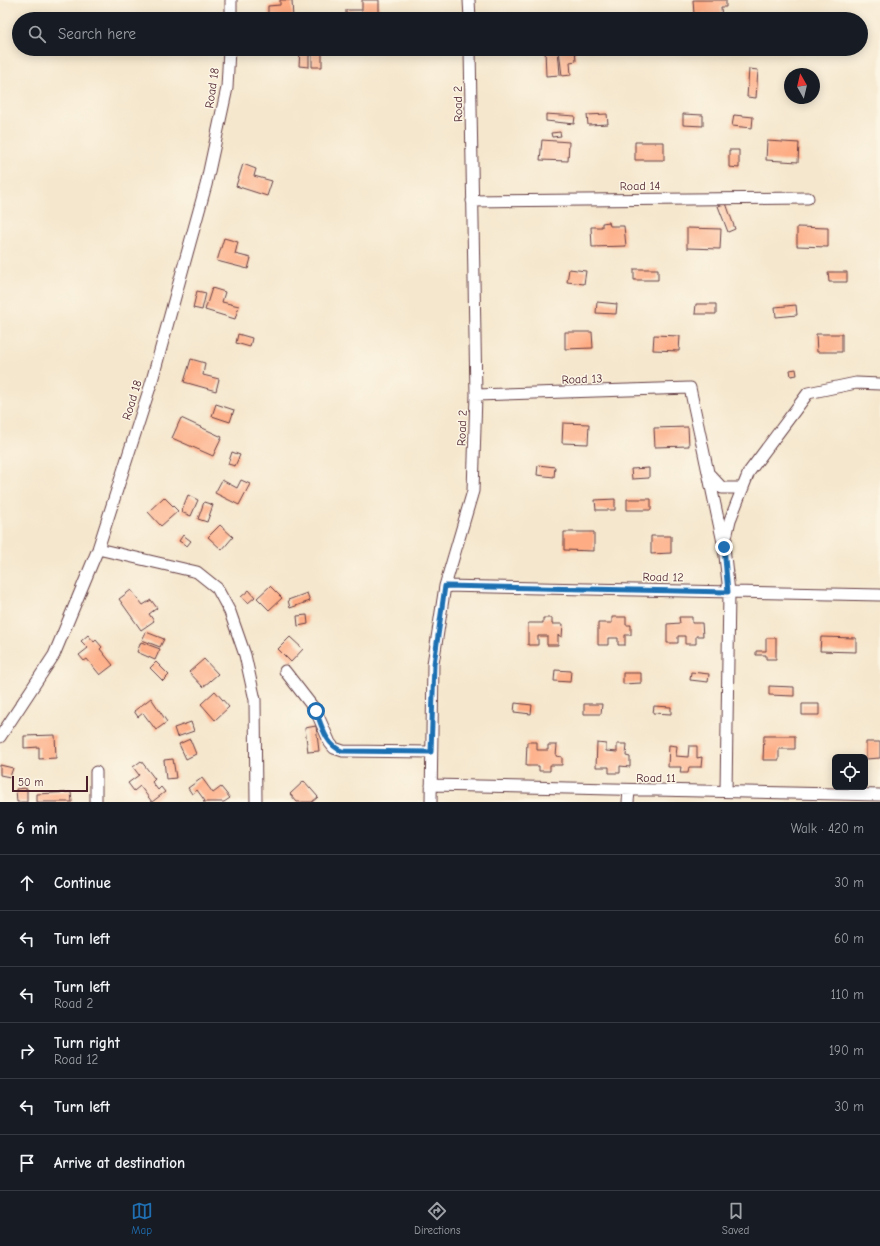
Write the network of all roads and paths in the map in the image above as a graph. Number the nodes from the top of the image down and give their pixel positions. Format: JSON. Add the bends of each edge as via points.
{"nodes":[{"id":1,"x":232,"y":0,"type":"edge"},
{"id":2,"x":469,"y":0,"type":"edge"},
{"id":3,"x":231,"y":12,"type":"edge"},
{"id":4,"x":470,"y":12,"type":"edge"},
{"id":5,"x":229,"y":56,"type":"edge"},
{"id":6,"x":470,"y":56,"type":"edge"},
{"id":7,"x":808,"y":198,"type":"dead end"},
{"id":8,"x":472,"y":201,"type":"junction"},
{"id":9,"x":880,"y":384,"type":"edge"},
{"id":10,"x":476,"y":395,"type":"junction"},
{"id":11,"x":709,"y":475,"type":"junction"},
{"id":12,"x":743,"y":488,"type":"junction"},
{"id":13,"x":724,"y":547,"type":"junction"},
{"id":14,"x":98,"y":549,"type":"junction"},
{"id":15,"x":445,"y":586,"type":"junction"},
{"id":16,"x":728,"y":592,"type":"junction"},
{"id":17,"x":880,"y":595,"type":"edge"},
{"id":18,"x":285,"y":670,"type":"dead end"},
{"id":19,"x":0,"y":737,"type":"edge"},
{"id":20,"x":431,"y":752,"type":"junction"},
{"id":21,"x":96,"y":772,"type":"dead end"},
{"id":22,"x":431,"y":785,"type":"junction"},
{"id":23,"x":726,"y":790,"type":"junction"},
{"id":24,"x":880,"y":795,"type":"edge"},
{"id":25,"x":629,"y":796,"type":"edge"},
{"id":26,"x":96,"y":802,"type":"edge"},
{"id":27,"x":256,"y":802,"type":"edge"},
{"id":28,"x":431,"y":802,"type":"edge"}],
"edges":[{"from":1,"to":3,"type":"street"},
{"from":2,"to":4,"type":"street"},
{"from":5,"to":14,"type":"street","name":"Road 18","via":[[227,88],[206,185],[151,384]]},
{"from":6,"to":8,"type":"street","name":"Road 2"},
{"from":7,"to":8,"type":"street","name":"Road 14"},
{"from":8,"to":10,"type":"street","name":"Road 2"},
{"from":9,"to":12,"type":"street","via":[[856,383],[808,393],[749,472]]},
{"from":10,"to":11,"type":"street","name":"Road 13","via":[[690,388]]},
{"from":10,"to":15,"type":"street","name":"Road 2","via":[[473,491]]},
{"from":11,"to":12,"type":"street","via":[[722,488]]},
{"from":11,"to":13,"type":"street"},
{"from":12,"to":13,"type":"street","via":[[730,520]]},
{"from":13,"to":16,"type":"street"},
{"from":14,"to":19,"type":"street","name":"Road 18","via":[[54,655]]},
{"from":14,"to":27,"type":"street","via":[[197,572],[217,588],[230,612],[245,655],[255,700]]},
{"from":15,"to":16,"type":"street","name":"Road 12"},
{"from":15,"to":20,"type":"street","name":"Road 2","via":[[434,664]]},
{"from":16,"to":17,"type":"street","name":"Road 12"},
{"from":16,"to":23,"type":"street"},
{"from":18,"to":20,"type":"street","via":[[316,711],[334,748],[342,751]]},
{"from":20,"to":22,"type":"street","name":"Road 2"},
{"from":21,"to":26,"type":"street"},
{"from":22,"to":25,"type":"street","name":"Road 11"},
{"from":22,"to":28,"type":"street","name":"Road 2"},
{"from":23,"to":24,"type":"street","name":"Road 11"},
{"from":23,"to":25,"type":"street","name":"Road 11"}]}
